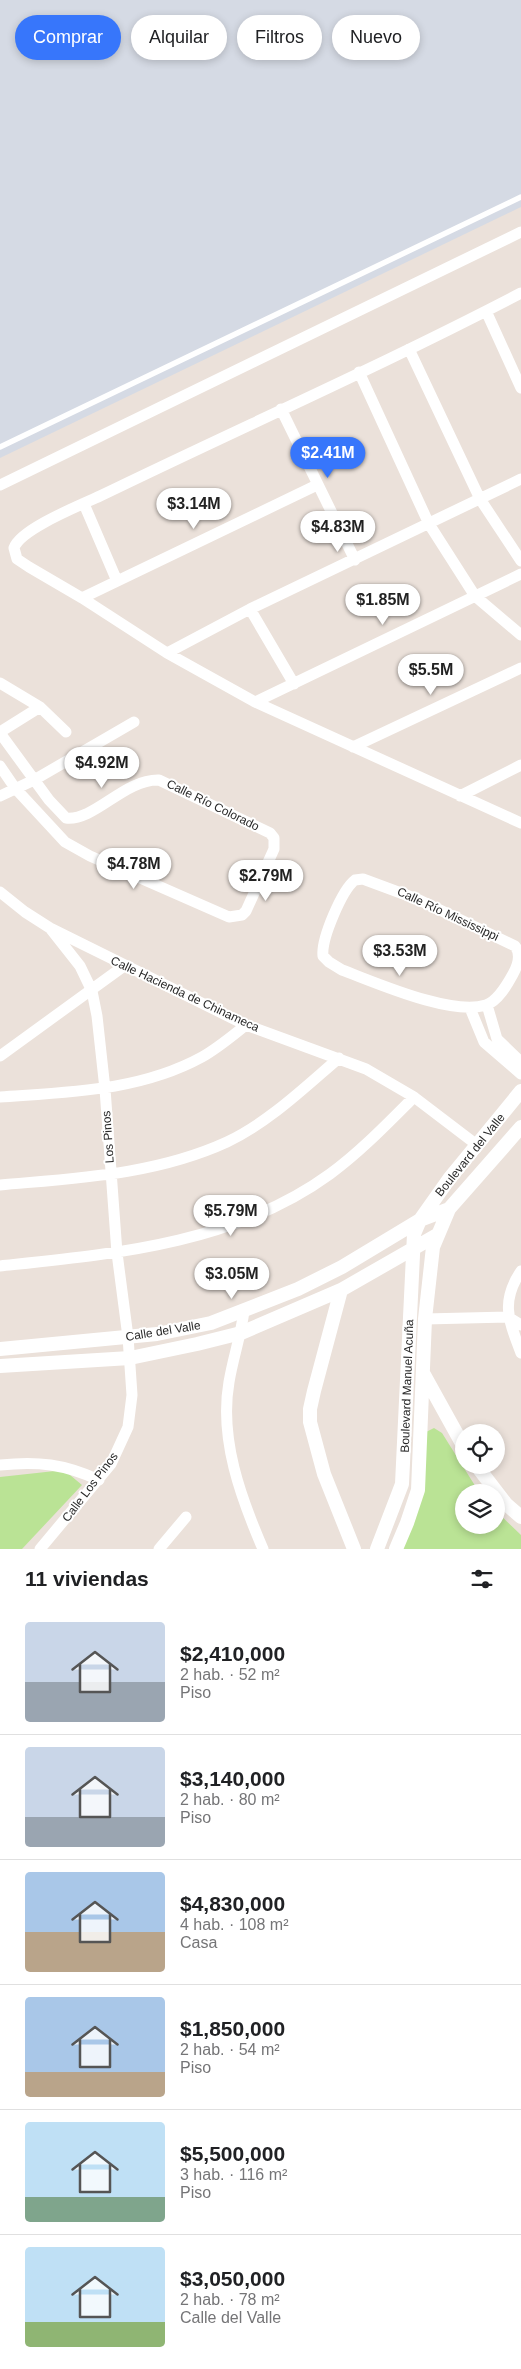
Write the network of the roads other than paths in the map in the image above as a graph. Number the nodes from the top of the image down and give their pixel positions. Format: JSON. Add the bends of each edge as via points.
{"nodes":[{"id":1,"x":521,"y":197,"type":"edge"},
{"id":2,"x":521,"y":232,"type":"edge"},
{"id":3,"x":521,"y":292,"type":"edge"},
{"id":4,"x":486,"y":311,"type":"junction"},
{"id":5,"x":409,"y":350,"type":"junction"},
{"id":6,"x":359,"y":372,"type":"junction"},
{"id":7,"x":521,"y":388,"type":"edge"},
{"id":8,"x":281,"y":409,"type":"junction"},
{"id":9,"x":0,"y":447,"type":"edge"},
{"id":10,"x":521,"y":479,"type":"edge"},
{"id":11,"x":0,"y":485,"type":"edge"},
{"id":12,"x":317,"y":485,"type":"junction"},
{"id":13,"x":480,"y":499,"type":"junction"},
{"id":14,"x":84,"y":504,"type":"junction"},
{"id":15,"x":429,"y":524,"type":"junction"},
{"id":16,"x":355,"y":560,"type":"junction"},
{"id":17,"x":521,"y":561,"type":"edge"},
{"id":18,"x":521,"y":574,"type":"edge"},
{"id":19,"x":117,"y":582,"type":"junction"},
{"id":20,"x":475,"y":596,"type":"junction"},
{"id":21,"x":82,"y":598,"type":"junction"},
{"id":22,"x":250,"y":609,"type":"junction"},
{"id":23,"x":521,"y":635,"type":"edge"},
{"id":24,"x":167,"y":653,"type":"junction"},
{"id":25,"x":521,"y":668,"type":"edge"},
{"id":26,"x":0,"y":683,"type":"edge"},
{"id":27,"x":294,"y":684,"type":"junction"},
{"id":28,"x":255,"y":702,"type":"junction"},
{"id":29,"x":40,"y":707,"type":"junction"},
{"id":30,"x":134,"y":722,"type":"dead end"},
{"id":31,"x":0,"y":732,"type":"edge"},
{"id":32,"x":66,"y":732,"type":"dead end"},
{"id":33,"x":352,"y":747,"type":"junction"},
{"id":34,"x":521,"y":765,"type":"edge"},
{"id":35,"x":0,"y":766,"type":"edge"},
{"id":36,"x":34,"y":780,"type":"junction"},
{"id":37,"x":15,"y":788,"type":"junction"},
{"id":38,"x":0,"y":796,"type":"edge"},
{"id":39,"x":460,"y":796,"type":"junction"},
{"id":40,"x":521,"y":823,"type":"edge"},
{"id":41,"x":0,"y":892,"type":"edge"},
{"id":42,"x":50,"y":928,"type":"junction"},
{"id":43,"x":124,"y":966,"type":"junction"},
{"id":44,"x":92,"y":991,"type":"junction"},
{"id":45,"x":487,"y":1005,"type":"junction"},
{"id":46,"x":470,"y":1008,"type":"junction"},
{"id":47,"x":246,"y":1025,"type":"junction"},
{"id":48,"x":0,"y":1056,"type":"edge"},
{"id":49,"x":339,"y":1058,"type":"junction"},
{"id":50,"x":521,"y":1062,"type":"edge"},
{"id":51,"x":521,"y":1074,"type":"edge"},
{"id":52,"x":105,"y":1089,"type":"junction"},
{"id":53,"x":521,"y":1091,"type":"edge"},
{"id":54,"x":0,"y":1097,"type":"edge"},
{"id":55,"x":414,"y":1098,"type":"junction"},
{"id":56,"x":521,"y":1127,"type":"edge"},
{"id":57,"x":477,"y":1145,"type":"junction"},
{"id":58,"x":110,"y":1175,"type":"junction"},
{"id":59,"x":0,"y":1185,"type":"edge"},
{"id":60,"x":449,"y":1209,"type":"junction"},
{"id":61,"x":420,"y":1220,"type":"junction"},
{"id":62,"x":437,"y":1235,"type":"junction"},
{"id":63,"x":412,"y":1249,"type":"junction"},
{"id":64,"x":117,"y":1253,"type":"junction"},
{"id":65,"x":0,"y":1266,"type":"edge"},
{"id":66,"x":521,"y":1271,"type":"edge"},
{"id":67,"x":341,"y":1290,"type":"junction"},
{"id":68,"x":244,"y":1311,"type":"junction"},
{"id":69,"x":508,"y":1317,"type":"junction"},
{"id":70,"x":424,"y":1319,"type":"junction"},
{"id":71,"x":521,"y":1325,"type":"edge"},
{"id":72,"x":241,"y":1332,"type":"junction"},
{"id":73,"x":128,"y":1337,"type":"junction"},
{"id":74,"x":0,"y":1349,"type":"edge"},
{"id":75,"x":521,"y":1353,"type":"edge"},
{"id":76,"x":130,"y":1358,"type":"junction"},
{"id":77,"x":0,"y":1366,"type":"edge"},
{"id":78,"x":423,"y":1372,"type":"junction"},
{"id":79,"x":455,"y":1431,"type":"edge"},
{"id":80,"x":0,"y":1466,"type":"edge"},
{"id":81,"x":483,"y":1474,"type":"edge"},
{"id":82,"x":99,"y":1480,"type":"junction"},
{"id":83,"x":521,"y":1516,"type":"edge"},
{"id":84,"x":186,"y":1517,"type":"dead end"},
{"id":85,"x":40,"y":1549,"type":"edge"},
{"id":86,"x":159,"y":1549,"type":"edge"},
{"id":87,"x":263,"y":1549,"type":"edge"},
{"id":88,"x":354,"y":1549,"type":"edge"},
{"id":89,"x":377,"y":1549,"type":"edge"},
{"id":90,"x":396,"y":1549,"type":"edge"}],
"edges":[{"from":1,"to":9,"type":"lane"},
{"from":2,"to":11,"type":"street"},
{"from":3,"to":4,"type":"street"},
{"from":4,"to":5,"type":"street"},
{"from":4,"to":7,"type":"street"},
{"from":5,"to":6,"type":"street"},
{"from":5,"to":13,"type":"street"},
{"from":6,"to":8,"type":"street"},
{"from":6,"to":15,"type":"street"},
{"from":8,"to":12,"type":"street"},
{"from":8,"to":14,"type":"street"},
{"from":10,"to":13,"type":"street"},
{"from":12,"to":16,"type":"street"},
{"from":12,"to":19,"type":"street"},
{"from":13,"to":15,"type":"street"},
{"from":13,"to":17,"type":"street"},
{"from":14,"to":19,"type":"street"},
{"from":14,"to":21,"type":"street","via":[[24,534],[14,548],[17,558]]},
{"from":15,"to":16,"type":"street"},
{"from":15,"to":20,"type":"street"},
{"from":16,"to":22,"type":"street"},
{"from":18,"to":20,"type":"street"},
{"from":19,"to":21,"type":"street"},
{"from":20,"to":23,"type":"street"},
{"from":20,"to":27,"type":"street"},
{"from":21,"to":24,"type":"street"},
{"from":22,"to":24,"type":"street"},
{"from":22,"to":27,"type":"street"},
{"from":24,"to":28,"type":"street"},
{"from":25,"to":33,"type":"street"},
{"from":26,"to":29,"type":"street"},
{"from":27,"to":28,"type":"street"},
{"from":28,"to":33,"type":"street"},
{"from":29,"to":31,"type":"street"},
{"from":29,"to":32,"type":"street"},
{"from":30,"to":36,"type":"street"},
{"from":31,"to":36,"type":"street"},
{"from":33,"to":39,"type":"street"},
{"from":34,"to":39,"type":"street"},
{"from":35,"to":37,"type":"street"},
{"from":36,"to":37,"type":"street"},
{"from":36,"to":37,"type":"street","name":"Calle Río Colorado","via":[[66,818],[70,818],[82,815],[142,780],[159,780],[270,833],[274,838],[274,849],[246,911],[229,917],[75,849],[56,835]]},
{"from":37,"to":38,"type":"street"},
{"from":39,"to":40,"type":"street"},
{"from":41,"to":42,"type":"street","name":"Calle Hacienda de Chinameca"},
{"from":42,"to":43,"type":"street","name":"Calle Hacienda de Chinameca"},
{"from":42,"to":44,"type":"street","name":"Los Pinos","via":[[80,966]]},
{"from":43,"to":44,"type":"street"},
{"from":43,"to":47,"type":"street","name":"Calle Hacienda de Chinameca"},
{"from":44,"to":48,"type":"street"},
{"from":44,"to":52,"type":"street","name":"Los Pinos"},
{"from":45,"to":46,"type":"street","name":"Calle Río Mississippi"},
{"from":45,"to":46,"type":"street","name":"Calle Río Mississippi","via":[[502,992],[516,969],[519,955],[515,946],[373,881],[364,879],[351,883],[324,940],[323,956],[342,970],[433,1002]]},
{"from":45,"to":50,"type":"street","via":[[497,1039]]},
{"from":46,"to":51,"type":"street","via":[[484,1042]]},
{"from":47,"to":49,"type":"street","name":"Calle Hacienda de Chinameca"},
{"from":47,"to":52,"type":"street","via":[[204,1056],[175,1070]]},
{"from":49,"to":55,"type":"street","name":"Calle Hacienda de Chinameca","via":[[380,1076]]},
{"from":49,"to":58,"type":"street","via":[[291,1099],[227,1142],[185,1158]]},
{"from":52,"to":54,"type":"street"},
{"from":52,"to":58,"type":"street","name":"Los Pinos"},
{"from":53,"to":57,"type":"street","name":"Boulevard del Valle"},
{"from":55,"to":57,"type":"street","name":"Calle Hacienda de Chinameca"},
{"from":55,"to":64,"type":"street","via":[[352,1157],[285,1201],[192,1238]]},
{"from":56,"to":60,"type":"street","name":"Boulevard del Valle"},
{"from":57,"to":61,"type":"street","name":"Boulevard del Valle"},
{"from":58,"to":59,"type":"street"},
{"from":58,"to":64,"type":"street","name":"Los Pinos"},
{"from":60,"to":61,"type":"street","name":"Calle del Valle"},
{"from":60,"to":62,"type":"street","name":"Boulevard del Valle"},
{"from":61,"to":63,"type":"street","name":"Boulevard Manuel Acuña"},
{"from":61,"to":68,"type":"street","name":"Calle del Valle","via":[[298,1289]]},
{"from":62,"to":63,"type":"street","name":"Calle del Valle"},
{"from":62,"to":70,"type":"street","name":"Boulevard Manuel Acuña"},
{"from":63,"to":67,"type":"street","name":"Calle del Valle"},
{"from":63,"to":89,"type":"street","name":"Boulevard Manuel Acuña","via":[[402,1484]]},
{"from":64,"to":65,"type":"street"},
{"from":64,"to":73,"type":"street","name":"Los Pinos"},
{"from":66,"to":69,"type":"street","via":[[509,1297]]},
{"from":67,"to":72,"type":"street","name":"Calle del Valle"},
{"from":67,"to":88,"type":"street","via":[[314,1391],[310,1422],[324,1474]]},
{"from":68,"to":72,"type":"street"},
{"from":68,"to":73,"type":"street","name":"Calle del Valle","via":[[186,1329]]},
{"from":69,"to":70,"type":"street"},
{"from":69,"to":71,"type":"street"},
{"from":69,"to":75,"type":"street"},
{"from":70,"to":78,"type":"street","name":"Boulevard Manuel Acuña"},
{"from":72,"to":76,"type":"street","name":"Calle del Valle"},
{"from":72,"to":87,"type":"street","via":[[229,1382],[228,1426],[238,1482]]},
{"from":73,"to":74,"type":"street","name":"Calle del Valle"},
{"from":73,"to":76,"type":"street","name":"Los Pinos"},
{"from":76,"to":77,"type":"street","name":"Calle del Valle"},
{"from":76,"to":82,"type":"street","name":"Calle Los Pinos","via":[[132,1394],[128,1427],[118,1451]]},
{"from":78,"to":79,"type":"street"},
{"from":78,"to":90,"type":"street","name":"Boulevard Manuel Acuña","via":[[418,1490]]},
{"from":80,"to":82,"type":"street","via":[[54,1465],[74,1469]]},
{"from":81,"to":83,"type":"street","via":[[506,1504]]},
{"from":82,"to":85,"type":"street","name":"Calle Los Pinos"},
{"from":84,"to":86,"type":"street"}]}
